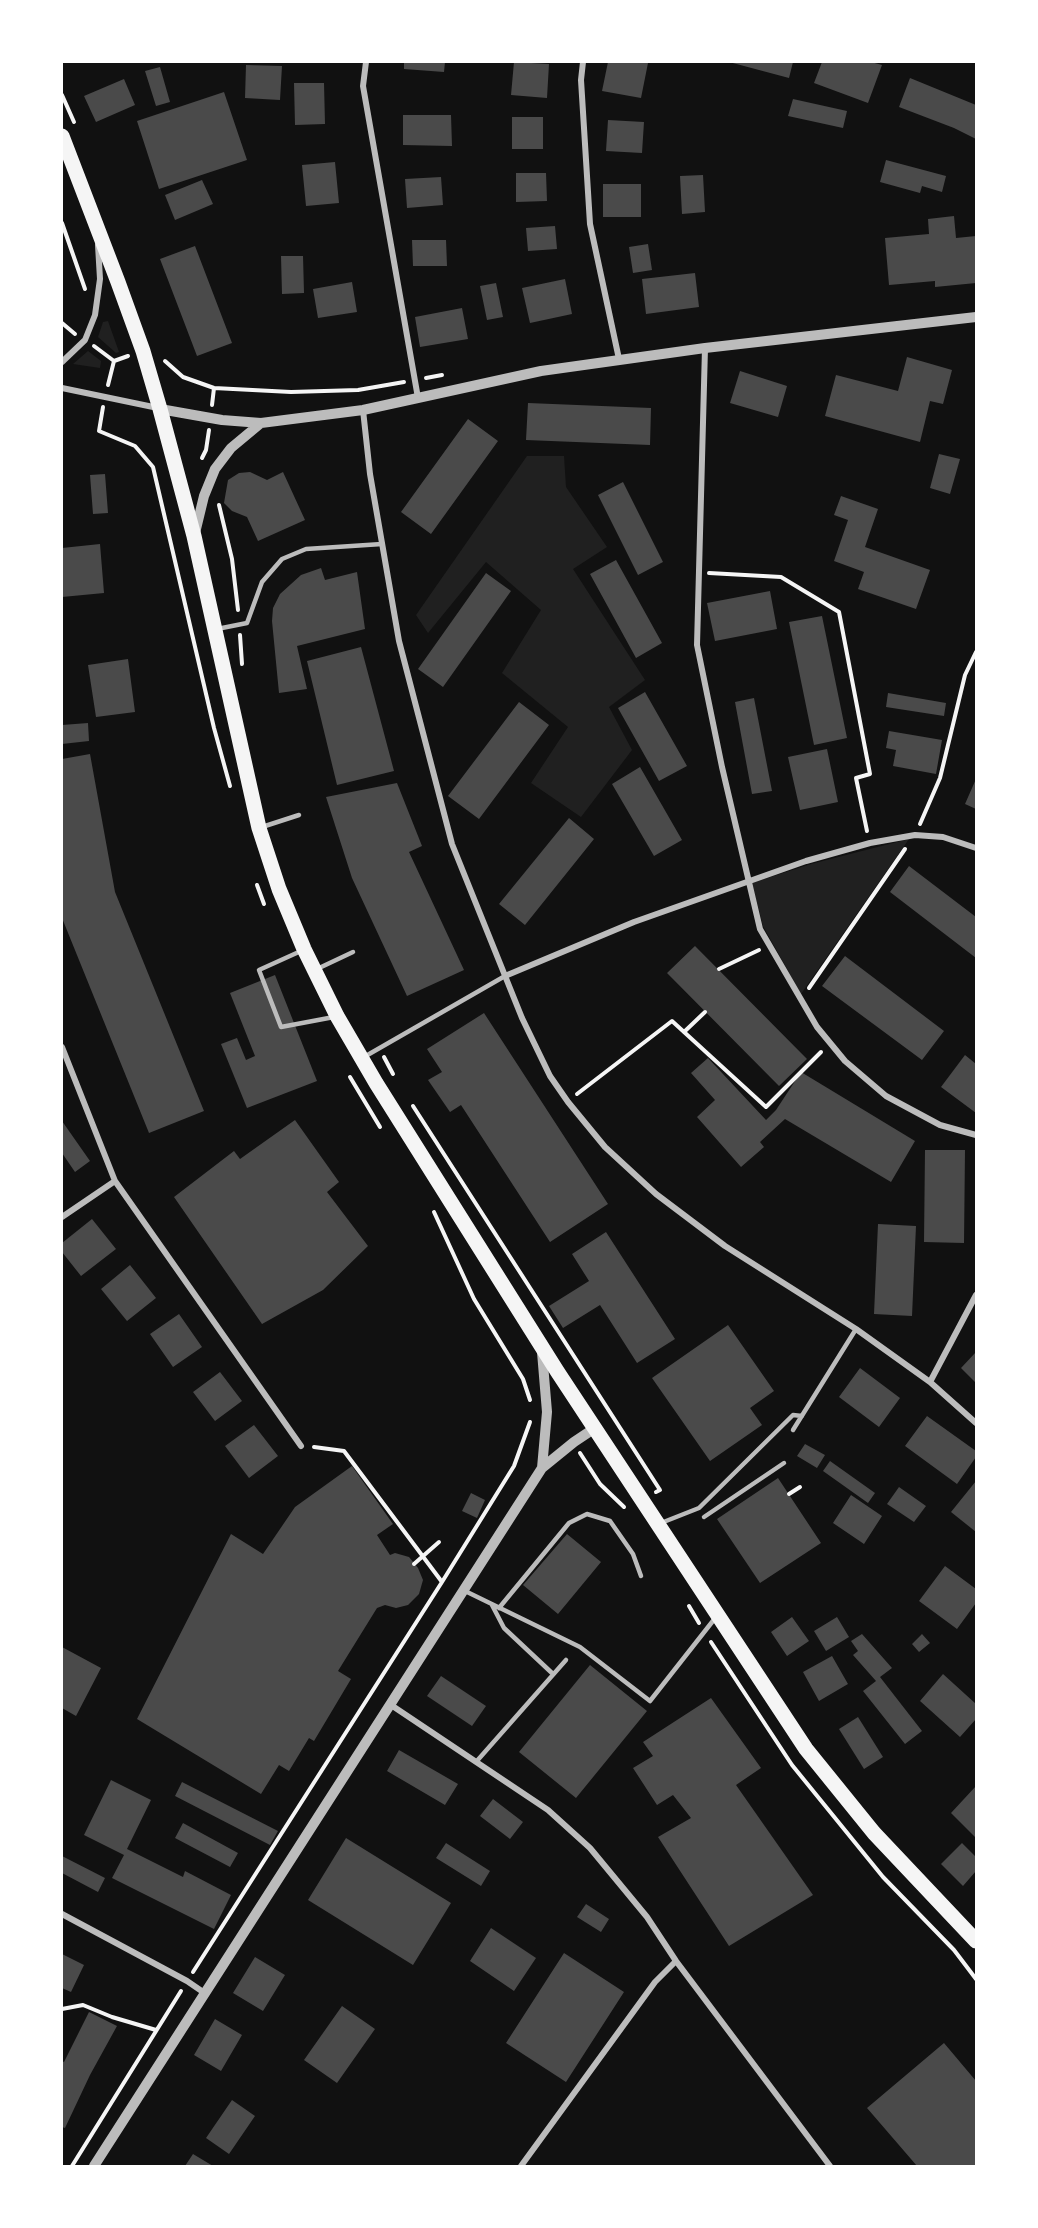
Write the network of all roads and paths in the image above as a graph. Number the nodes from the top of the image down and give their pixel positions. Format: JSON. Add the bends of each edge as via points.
{"nodes":[{"id":1,"x":366,"y":62,"type":"edge"},
{"id":2,"x":583,"y":62,"type":"edge"},
{"id":3,"x":62,"y":136,"type":"edge"},
{"id":4,"x":62,"y":223,"type":"edge"},
{"id":5,"x":97,"y":227,"type":"junction"},
{"id":6,"x":85,"y":296,"type":"dead end"},
{"id":7,"x":976,"y":317,"type":"edge"},
{"id":8,"x":79,"y":322,"type":"dead end"},
{"id":9,"x":62,"y":323,"type":"edge"},
{"id":10,"x":74,"y":333,"type":"junction"},
{"id":11,"x":85,"y":339,"type":"junction"},
{"id":12,"x":705,"y":348,"type":"junction"},
{"id":13,"x":143,"y":351,"type":"junction"},
{"id":14,"x":619,"y":359,"type":"junction"},
{"id":15,"x":62,"y":362,"type":"edge"},
{"id":16,"x":62,"y":388,"type":"edge"},
{"id":17,"x":418,"y":398,"type":"junction"},
{"id":18,"x":160,"y":409,"type":"junction"},
{"id":19,"x":363,"y":410,"type":"junction"},
{"id":20,"x":261,"y":423,"type":"junction"},
{"id":21,"x":221,"y":498,"type":"dead end"},
{"id":22,"x":194,"y":537,"type":"junction"},
{"id":23,"x":382,"y":544,"type":"junction"},
{"id":24,"x":699,"y":573,"type":"junction"},
{"id":25,"x":240,"y":624,"type":"junction"},
{"id":26,"x":215,"y":629,"type":"junction"},
{"id":27,"x":976,"y":652,"type":"edge"},
{"id":28,"x":243,"y":674,"type":"dead end"},
{"id":29,"x":299,"y":815,"type":"dead end"},
{"id":30,"x":259,"y":828,"type":"junction"},
{"id":31,"x":915,"y":835,"type":"junction"},
{"id":32,"x":870,"y":843,"type":"junction"},
{"id":33,"x":976,"y":848,"type":"edge"},
{"id":34,"x":748,"y":882,"type":"junction"},
{"id":35,"x":769,"y":945,"type":"junction"},
{"id":36,"x":304,"y":950,"type":"junction"},
{"id":37,"x":353,"y":952,"type":"dead end"},
{"id":38,"x":718,"y":969,"type":"dead end"},
{"id":39,"x":314,"y":970,"type":"junction"},
{"id":40,"x":505,"y":976,"type":"junction"},
{"id":41,"x":800,"y":1000,"type":"junction"},
{"id":42,"x":705,"y":1012,"type":"dead end"},
{"id":43,"x":337,"y":1016,"type":"junction"},
{"id":44,"x":684,"y":1032,"type":"junction"},
{"id":45,"x":830,"y":1043,"type":"junction"},
{"id":46,"x":62,"y":1047,"type":"edge"},
{"id":47,"x":379,"y":1048,"type":"junction"},
{"id":48,"x":362,"y":1059,"type":"junction"},
{"id":49,"x":396,"y":1078,"type":"dead end"},
{"id":50,"x":408,"y":1098,"type":"dead end"},
{"id":51,"x":568,"y":1102,"type":"junction"},
{"id":52,"x":976,"y":1135,"type":"edge"},
{"id":53,"x":116,"y":1181,"type":"junction"},
{"id":54,"x":62,"y":1217,"type":"edge"},
{"id":55,"x":976,"y":1295,"type":"edge"},
{"id":56,"x":856,"y":1329,"type":"junction"},
{"id":57,"x":541,"y":1344,"type":"junction"},
{"id":58,"x":930,"y":1382,"type":"junction"},
{"id":59,"x":547,"y":1412,"type":"junction"},
{"id":60,"x":802,"y":1416,"type":"junction"},
{"id":61,"x":976,"y":1423,"type":"edge"},
{"id":62,"x":595,"y":1428,"type":"junction"},
{"id":63,"x":793,"y":1430,"type":"dead end"},
{"id":64,"x":301,"y":1446,"type":"joint"},
{"id":65,"x":784,"y":1463,"type":"dead end"},
{"id":66,"x":542,"y":1468,"type":"junction"},
{"id":67,"x":800,"y":1487,"type":"dead end"},
{"id":68,"x":660,"y":1490,"type":"dead end"},
{"id":69,"x":789,"y":1494,"type":"dead end"},
{"id":70,"x":704,"y":1517,"type":"dead end"},
{"id":71,"x":658,"y":1524,"type":"junction"},
{"id":72,"x":439,"y":1542,"type":"dead end"},
{"id":73,"x":423,"y":1557,"type":"junction"},
{"id":74,"x":414,"y":1564,"type":"dead end"},
{"id":75,"x":641,"y":1576,"type":"dead end"},
{"id":76,"x":442,"y":1582,"type":"junction"},
{"id":77,"x":463,"y":1590,"type":"junction"},
{"id":78,"x":492,"y":1605,"type":"junction"},
{"id":79,"x":499,"y":1608,"type":"junction"},
{"id":80,"x":718,"y":1615,"type":"junction"},
{"id":81,"x":566,"y":1660,"type":"dead end"},
{"id":82,"x":554,"y":1674,"type":"junction"},
{"id":83,"x":391,"y":1705,"type":"junction"},
{"id":84,"x":476,"y":1762,"type":"junction"},
{"id":85,"x":62,"y":1914,"type":"edge"},
{"id":86,"x":976,"y":1941,"type":"edge"},
{"id":87,"x":954,"y":1950,"type":"dead end"},
{"id":88,"x":676,"y":1961,"type":"junction"},
{"id":89,"x":976,"y":1980,"type":"edge"},
{"id":90,"x":187,"y":1981,"type":"junction"},
{"id":91,"x":206,"y":1994,"type":"junction"},
{"id":92,"x":62,"y":2009,"type":"edge"},
{"id":93,"x":156,"y":2030,"type":"junction"},
{"id":94,"x":72,"y":2166,"type":"edge"},
{"id":95,"x":94,"y":2166,"type":"edge"},
{"id":96,"x":521,"y":2166,"type":"edge"},
{"id":97,"x":830,"y":2166,"type":"edge"}],
"edges":[{"from":1,"to":17,"type":"street","via":[[363,86]]},
{"from":2,"to":14,"type":"street","via":[[590,224]]},
{"from":3,"to":5,"type":"main road"},
{"from":4,"to":6,"type":"path"},
{"from":5,"to":11,"type":"street","via":[[100,279],[95,315]]},
{"from":5,"to":13,"type":"main road"},
{"from":7,"to":12,"type":"street"},
{"from":8,"to":10,"type":"path"},
{"from":9,"to":10,"type":"path"},
{"from":10,"to":11,"type":"path"},
{"from":11,"to":13,"type":"path","via":[[114,361]]},
{"from":11,"to":15,"type":"street"},
{"from":12,"to":14,"type":"street"},
{"from":12,"to":24,"type":"street"},
{"from":13,"to":18,"type":"main road"},
{"from":14,"to":17,"type":"street","via":[[541,370]]},
{"from":16,"to":18,"type":"street"},
{"from":17,"to":19,"type":"street"},
{"from":18,"to":20,"type":"street"},
{"from":18,"to":22,"type":"main road"},
{"from":19,"to":20,"type":"street"},
{"from":19,"to":23,"type":"street"},
{"from":20,"to":22,"type":"street","via":[[231,448],[215,469]]},
{"from":21,"to":25,"type":"path","via":[[219,508]]},
{"from":22,"to":26,"type":"main road"},
{"from":23,"to":25,"type":"lane","via":[[306,549],[282,559],[262,582],[247,622]]},
{"from":23,"to":40,"type":"street","via":[[399,641],[452,844]]},
{"from":24,"to":32,"type":"path","via":[[781,577],[839,612],[870,774],[856,778]]},
{"from":24,"to":34,"type":"street","via":[[697,645]]},
{"from":25,"to":26,"type":"lane"},
{"from":25,"to":28,"type":"path"},
{"from":26,"to":30,"type":"main road"},
{"from":27,"to":31,"type":"path","via":[[965,675],[939,778]]},
{"from":29,"to":30,"type":"lane"},
{"from":30,"to":36,"type":"main road"},
{"from":31,"to":32,"type":"street"},
{"from":31,"to":33,"type":"street","via":[[943,837]]},
{"from":31,"to":41,"type":"path"},
{"from":32,"to":34,"type":"street"},
{"from":34,"to":35,"type":"street","via":[[760,929]]},
{"from":34,"to":40,"type":"street","via":[[634,922]]},
{"from":35,"to":38,"type":"path"},
{"from":35,"to":41,"type":"street"},
{"from":36,"to":39,"type":"main road"},
{"from":36,"to":43,"type":"lane","via":[[259,970],[281,1028]]},
{"from":37,"to":39,"type":"lane"},
{"from":39,"to":43,"type":"main road"},
{"from":40,"to":47,"type":"lane"},
{"from":40,"to":51,"type":"street","via":[[550,1076]]},
{"from":41,"to":45,"type":"street"},
{"from":42,"to":44,"type":"path"},
{"from":43,"to":48,"type":"main road"},
{"from":44,"to":45,"type":"path","via":[[766,1107]]},
{"from":44,"to":51,"type":"path","via":[[672,1021]]},
{"from":45,"to":52,"type":"street","via":[[845,1062],[886,1096],[939,1125]]},
{"from":46,"to":53,"type":"street"},
{"from":47,"to":48,"type":"lane"},
{"from":47,"to":49,"type":"path"},
{"from":48,"to":57,"type":"main road"},
{"from":50,"to":68,"type":"path"},
{"from":51,"to":56,"type":"street","via":[[605,1147],[656,1194],[725,1246]]},
{"from":53,"to":54,"type":"street"},
{"from":53,"to":64,"type":"street"},
{"from":55,"to":58,"type":"street"},
{"from":56,"to":58,"type":"street"},
{"from":56,"to":60,"type":"lane"},
{"from":57,"to":59,"type":"street"},
{"from":57,"to":62,"type":"main road"},
{"from":58,"to":61,"type":"street"},
{"from":59,"to":66,"type":"street"},
{"from":59,"to":76,"type":"path","via":[[534,1412],[514,1466]]},
{"from":60,"to":63,"type":"lane"},
{"from":60,"to":71,"type":"lane","via":[[793,1415],[699,1508]]},
{"from":62,"to":66,"type":"street"},
{"from":62,"to":71,"type":"main road"},
{"from":64,"to":73,"type":"path","via":[[344,1451]]},
{"from":65,"to":70,"type":"lane"},
{"from":66,"to":77,"type":"street"},
{"from":67,"to":69,"type":"path"},
{"from":71,"to":80,"type":"main road"},
{"from":72,"to":73,"type":"path"},
{"from":73,"to":74,"type":"path"},
{"from":73,"to":76,"type":"path"},
{"from":75,"to":79,"type":"lane","via":[[633,1554],[610,1521],[587,1514],[569,1523]]},
{"from":76,"to":90,"type":"path"},
{"from":77,"to":78,"type":"lane"},
{"from":77,"to":83,"type":"street"},
{"from":78,"to":79,"type":"lane"},
{"from":78,"to":82,"type":"lane","via":[[504,1628]]},
{"from":79,"to":80,"type":"lane","via":[[580,1647],[650,1701]]},
{"from":80,"to":86,"type":"main road","via":[[806,1749],[874,1833]]},
{"from":81,"to":82,"type":"lane"},
{"from":82,"to":84,"type":"lane"},
{"from":83,"to":84,"type":"street"},
{"from":83,"to":91,"type":"street"},
{"from":84,"to":88,"type":"street","via":[[548,1810],[590,1848],[647,1917]]},
{"from":85,"to":90,"type":"street"},
{"from":87,"to":89,"type":"path"},
{"from":88,"to":96,"type":"street","via":[[655,1982]]},
{"from":88,"to":97,"type":"street"},
{"from":90,"to":91,"type":"street"},
{"from":90,"to":93,"type":"path"},
{"from":91,"to":95,"type":"street"},
{"from":92,"to":93,"type":"path","via":[[83,2005]]},
{"from":93,"to":94,"type":"path"}]}
